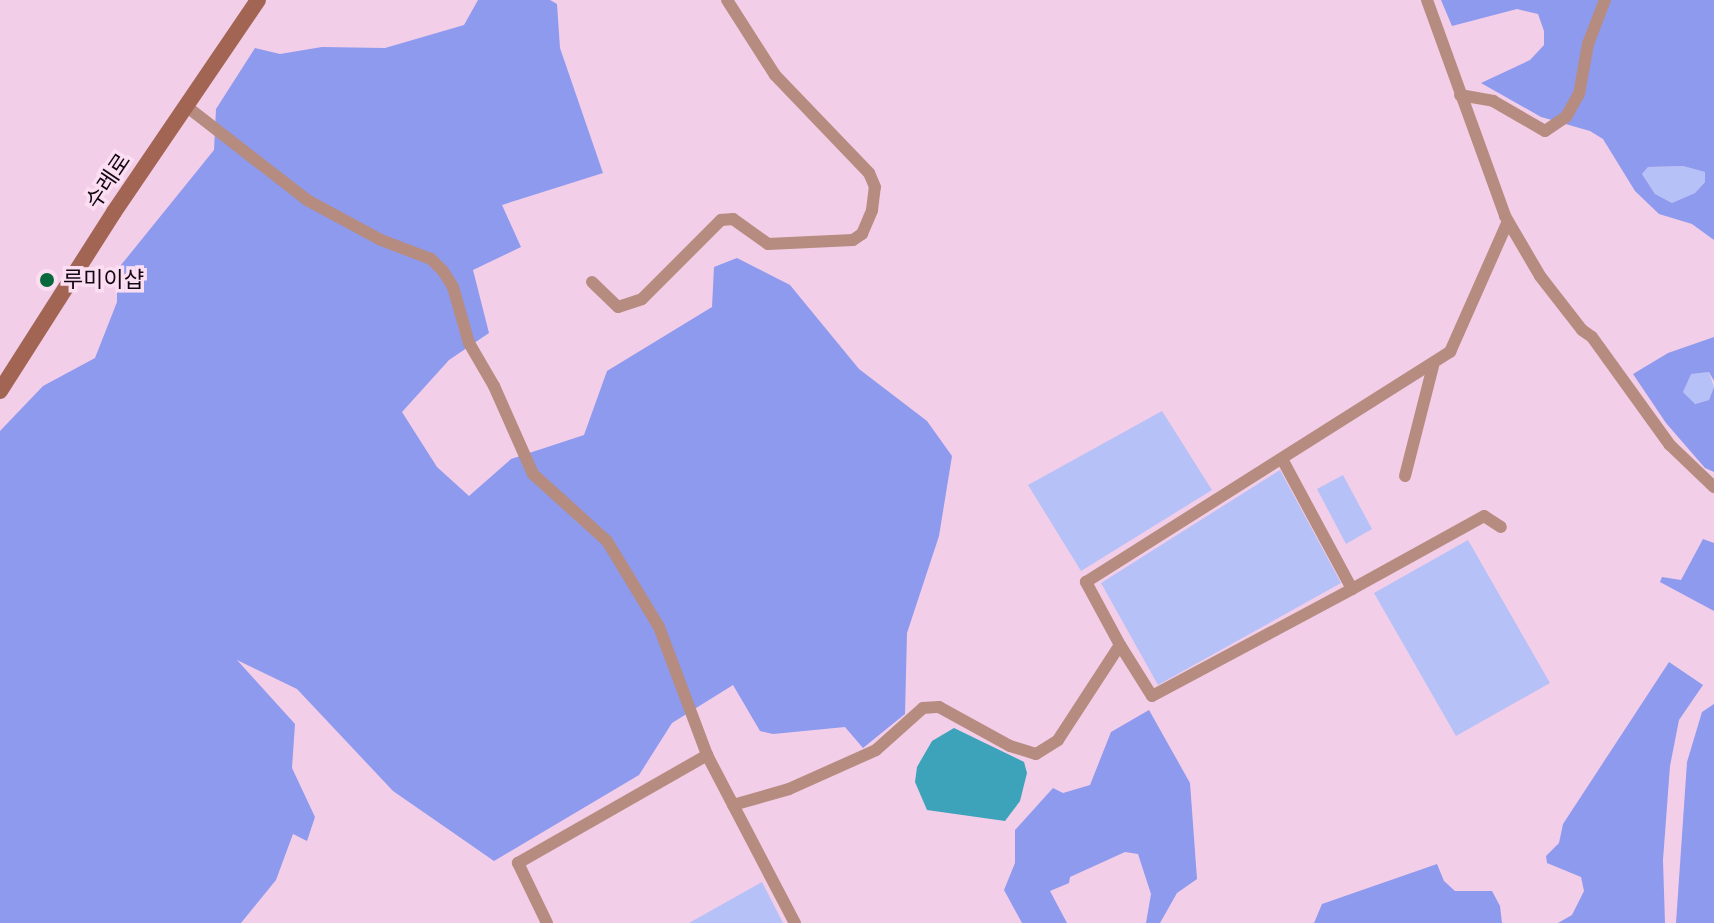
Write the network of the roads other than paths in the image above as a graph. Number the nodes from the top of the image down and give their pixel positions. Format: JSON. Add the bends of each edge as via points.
{"nodes":[{"id":1,"x":258,"y":0,"type":"edge"},
{"id":2,"x":727,"y":0,"type":"edge"},
{"id":3,"x":1427,"y":0,"type":"edge"},
{"id":4,"x":1605,"y":0,"type":"edge"},
{"id":5,"x":1460,"y":95,"type":"junction"},
{"id":6,"x":186,"y":106,"type":"junction"},
{"id":7,"x":1508,"y":221,"type":"junction"},
{"id":8,"x":592,"y":282,"type":"dead end"},
{"id":9,"x":1433,"y":366,"type":"junction"},
{"id":10,"x":0,"y":391,"type":"edge"},
{"id":11,"x":1282,"y":459,"type":"junction"},
{"id":12,"x":1405,"y":476,"type":"dead end"},
{"id":13,"x":1714,"y":487,"type":"edge"},
{"id":14,"x":1501,"y":527,"type":"dead end"},
{"id":15,"x":1352,"y":589,"type":"junction"},
{"id":16,"x":1120,"y":645,"type":"junction"},
{"id":17,"x":707,"y":755,"type":"junction"},
{"id":18,"x":733,"y":805,"type":"junction"},
{"id":19,"x":547,"y":923,"type":"edge"},
{"id":20,"x":795,"y":923,"type":"edge"}],
"edges":[{"from":1,"to":6,"type":"main road","name":"수레로"},
{"from":2,"to":8,"type":"street","via":[[775,75],[869,173],[874,198],[862,234],[853,240],[768,244],[733,219],[721,220],[642,299],[618,307]]},
{"from":3,"to":5,"type":"street"},
{"from":4,"to":5,"type":"street","via":[[1588,44],[1579,94],[1566,117],[1545,131],[1493,101]]},
{"from":5,"to":7,"type":"street"},
{"from":6,"to":10,"type":"main road","name":"수레로"},
{"from":6,"to":17,"type":"street","via":[[307,200],[381,240],[431,259],[443,271],[469,343],[533,474],[607,541],[659,627]]},
{"from":7,"to":9,"type":"street","via":[[1450,352]]},
{"from":7,"to":13,"type":"street","via":[[1554,297],[1592,337],[1670,445]]},
{"from":9,"to":11,"type":"street"},
{"from":9,"to":12,"type":"street"},
{"from":11,"to":15,"type":"street"},
{"from":11,"to":16,"type":"street","via":[[1086,582]]},
{"from":14,"to":15,"type":"street","via":[[1484,516]]},
{"from":15,"to":16,"type":"street","via":[[1152,696]]},
{"from":16,"to":18,"type":"street","via":[[1058,740],[1036,754],[1010,746],[939,707],[923,708],[876,750],[789,789]]},
{"from":17,"to":18,"type":"street"},
{"from":17,"to":19,"type":"street","via":[[518,863]]},
{"from":18,"to":20,"type":"street"}]}
